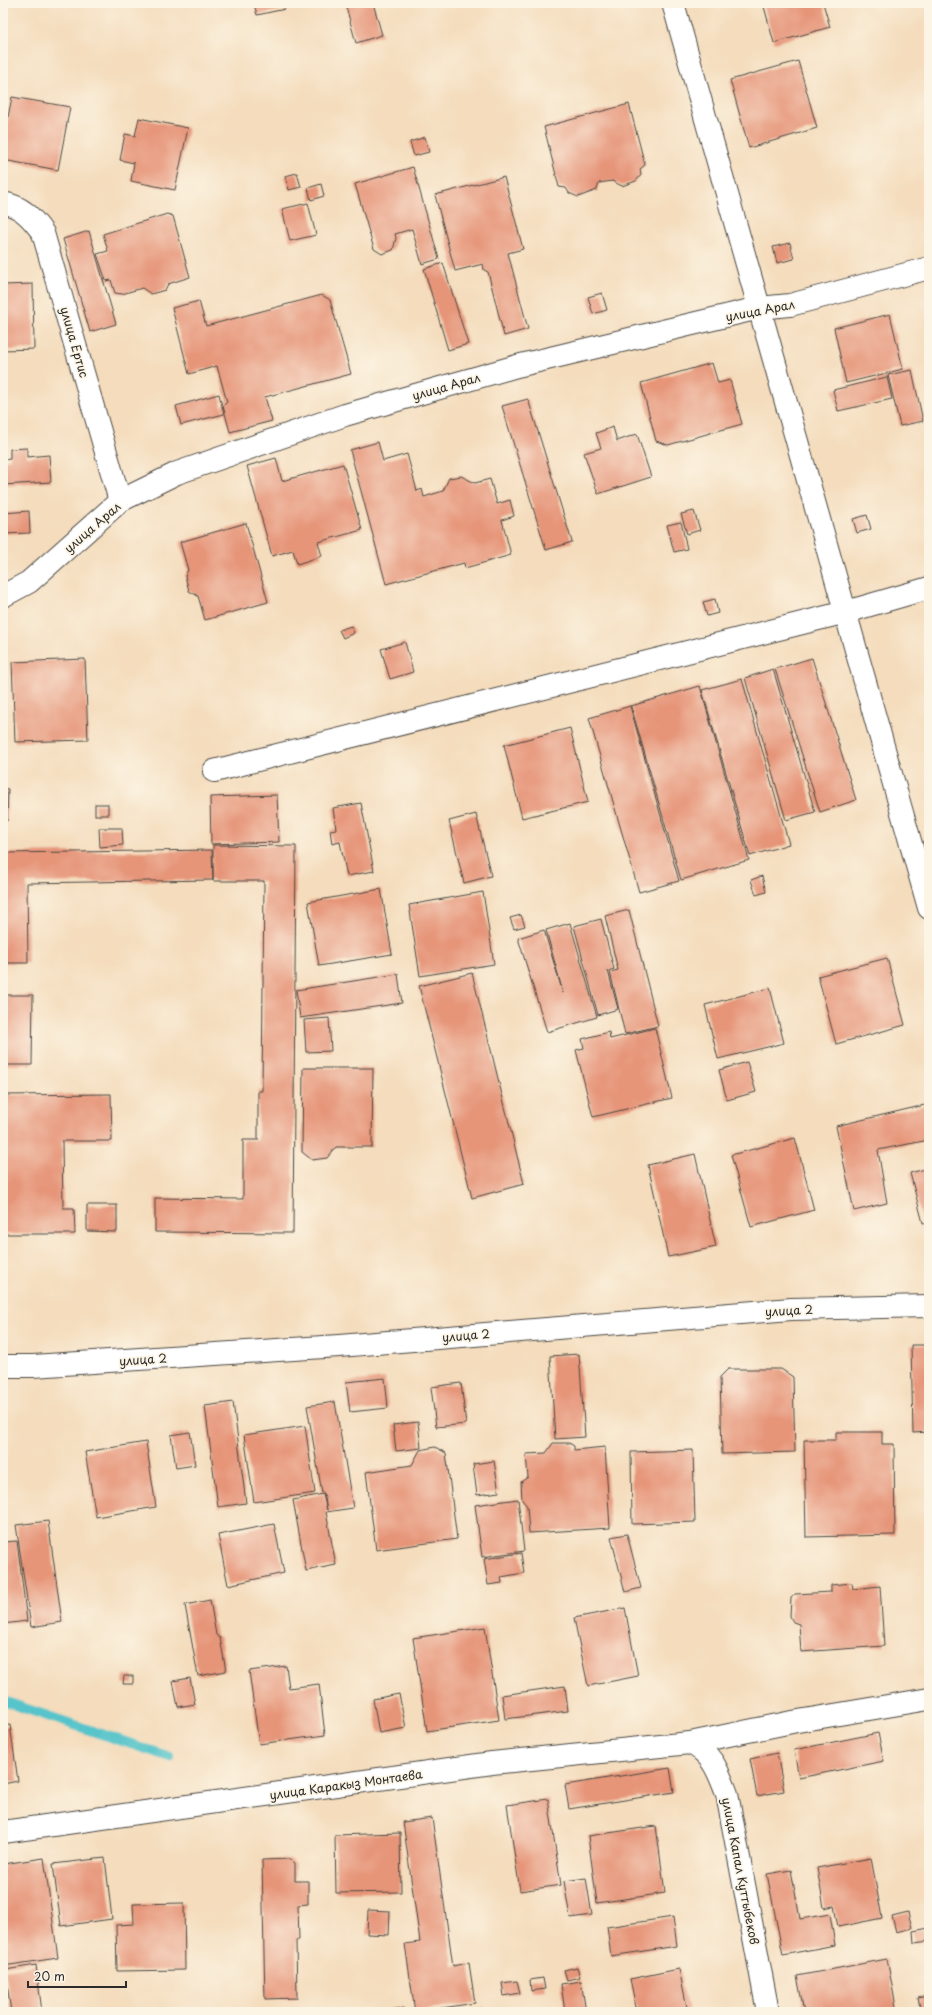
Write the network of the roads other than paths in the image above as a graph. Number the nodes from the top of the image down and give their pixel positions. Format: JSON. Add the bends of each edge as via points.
{"nodes":[{"id":1,"x":673,"y":3,"type":"edge"},
{"id":2,"x":3,"y":203,"type":"edge"},
{"id":3,"x":929,"y":268,"type":"edge"},
{"id":4,"x":760,"y":308,"type":"junction"},
{"id":5,"x":120,"y":501,"type":"junction"},
{"id":6,"x":929,"y":588,"type":"edge"},
{"id":7,"x":3,"y":596,"type":"edge"},
{"id":8,"x":846,"y":612,"type":"junction"},
{"id":9,"x":214,"y":771,"type":"dead end"},
{"id":10,"x":929,"y":908,"type":"edge"},
{"id":11,"x":929,"y":1306,"type":"edge"},
{"id":12,"x":3,"y":1366,"type":"edge"},
{"id":13,"x":929,"y":1699,"type":"edge"},
{"id":14,"x":690,"y":1743,"type":"junction"},
{"id":15,"x":3,"y":1832,"type":"edge"},
{"id":16,"x":768,"y":2012,"type":"edge"}],
"edges":[{"from":1,"to":4,"type":"street"},
{"from":2,"to":5,"type":"street","name":"улица Ертис","via":[[29,214],[43,232]]},
{"from":3,"to":4,"type":"street","name":"улица Арал","via":[[790,305]]},
{"from":4,"to":5,"type":"street","name":"улица Арал","via":[[517,366],[345,415],[177,473]]},
{"from":4,"to":8,"type":"street"},
{"from":5,"to":7,"type":"street","name":"улица Арал","via":[[29,582]]},
{"from":6,"to":8,"type":"street"},
{"from":8,"to":9,"type":"street"},
{"from":8,"to":10,"type":"street"},
{"from":11,"to":12,"type":"street","name":"улица 2","via":[[791,1309],[339,1346]]},
{"from":13,"to":14,"type":"street","name":"улица Каракыз Монтаева","via":[[792,1722]]},
{"from":14,"to":15,"type":"street","name":"улица Каракыз Монтаева","via":[[492,1763]]},
{"from":14,"to":16,"type":"street","name":"улица Капал Куттыбеков","via":[[703,1750],[715,1766],[727,1794]]}]}
